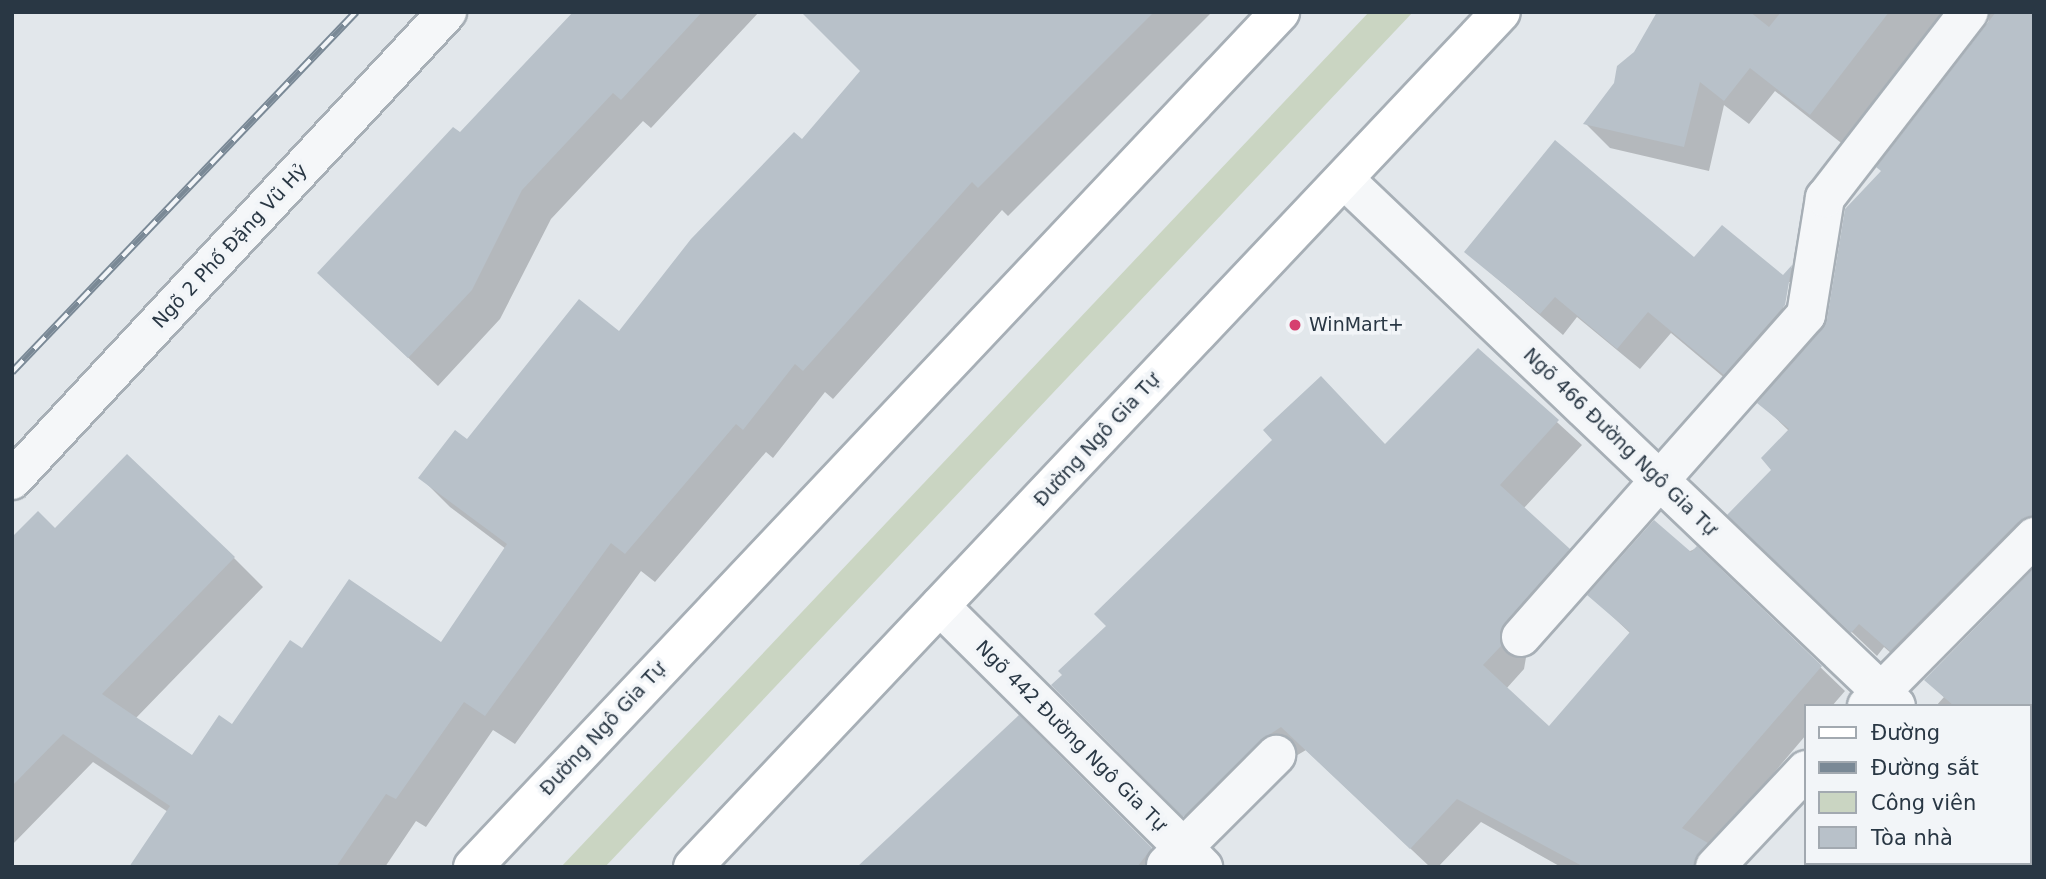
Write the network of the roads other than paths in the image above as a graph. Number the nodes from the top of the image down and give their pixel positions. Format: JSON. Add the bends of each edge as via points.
{"nodes":[{"id":1,"x":447,"y":12,"type":"edge"},
{"id":2,"x":1280,"y":12,"type":"edge"},
{"id":3,"x":1501,"y":12,"type":"edge"},
{"id":4,"x":1969,"y":12,"type":"edge"},
{"id":5,"x":1344,"y":179,"type":"junction"},
{"id":6,"x":12,"y":480,"type":"edge"},
{"id":7,"x":1660,"y":481,"type":"junction"},
{"id":8,"x":2034,"y":537,"type":"edge"},
{"id":9,"x":940,"y":606,"type":"junction"},
{"id":10,"x":1521,"y":637,"type":"dead end"},
{"id":11,"x":1882,"y":701,"type":"edge"},
{"id":12,"x":1276,"y":755,"type":"dead end"},
{"id":13,"x":1804,"y":772,"type":"edge"},
{"id":14,"x":1184,"y":861,"type":"edge"},
{"id":15,"x":473,"y":867,"type":"edge"},
{"id":16,"x":693,"y":867,"type":"edge"},
{"id":17,"x":1715,"y":867,"type":"edge"}],
"edges":[{"from":1,"to":6,"type":"street","name":"Ngõ 2 Phố Đặng Vũ Hỷ"},
{"from":2,"to":15,"type":"main road","name":"Đường Ngô Gia Tự"},
{"from":3,"to":5,"type":"main road","name":"Đường Ngô Gia Tự"},
{"from":4,"to":7,"type":"street","via":[[1825,198],[1806,315]]},
{"from":5,"to":7,"type":"street","name":"Ngõ 466 Đường Ngô Gia Tự"},
{"from":5,"to":9,"type":"main road","name":"Đường Ngô Gia Tự"},
{"from":7,"to":10,"type":"street"},
{"from":7,"to":11,"type":"street","name":"Ngõ 466 Đường Ngô Gia Tự"},
{"from":8,"to":11,"type":"street"},
{"from":9,"to":14,"type":"street","name":"Ngõ 442 Đường Ngô Gia Tự"},
{"from":9,"to":16,"type":"main road","name":"Đường Ngô Gia Tự"},
{"from":12,"to":14,"type":"street"},
{"from":13,"to":17,"type":"street"}]}
